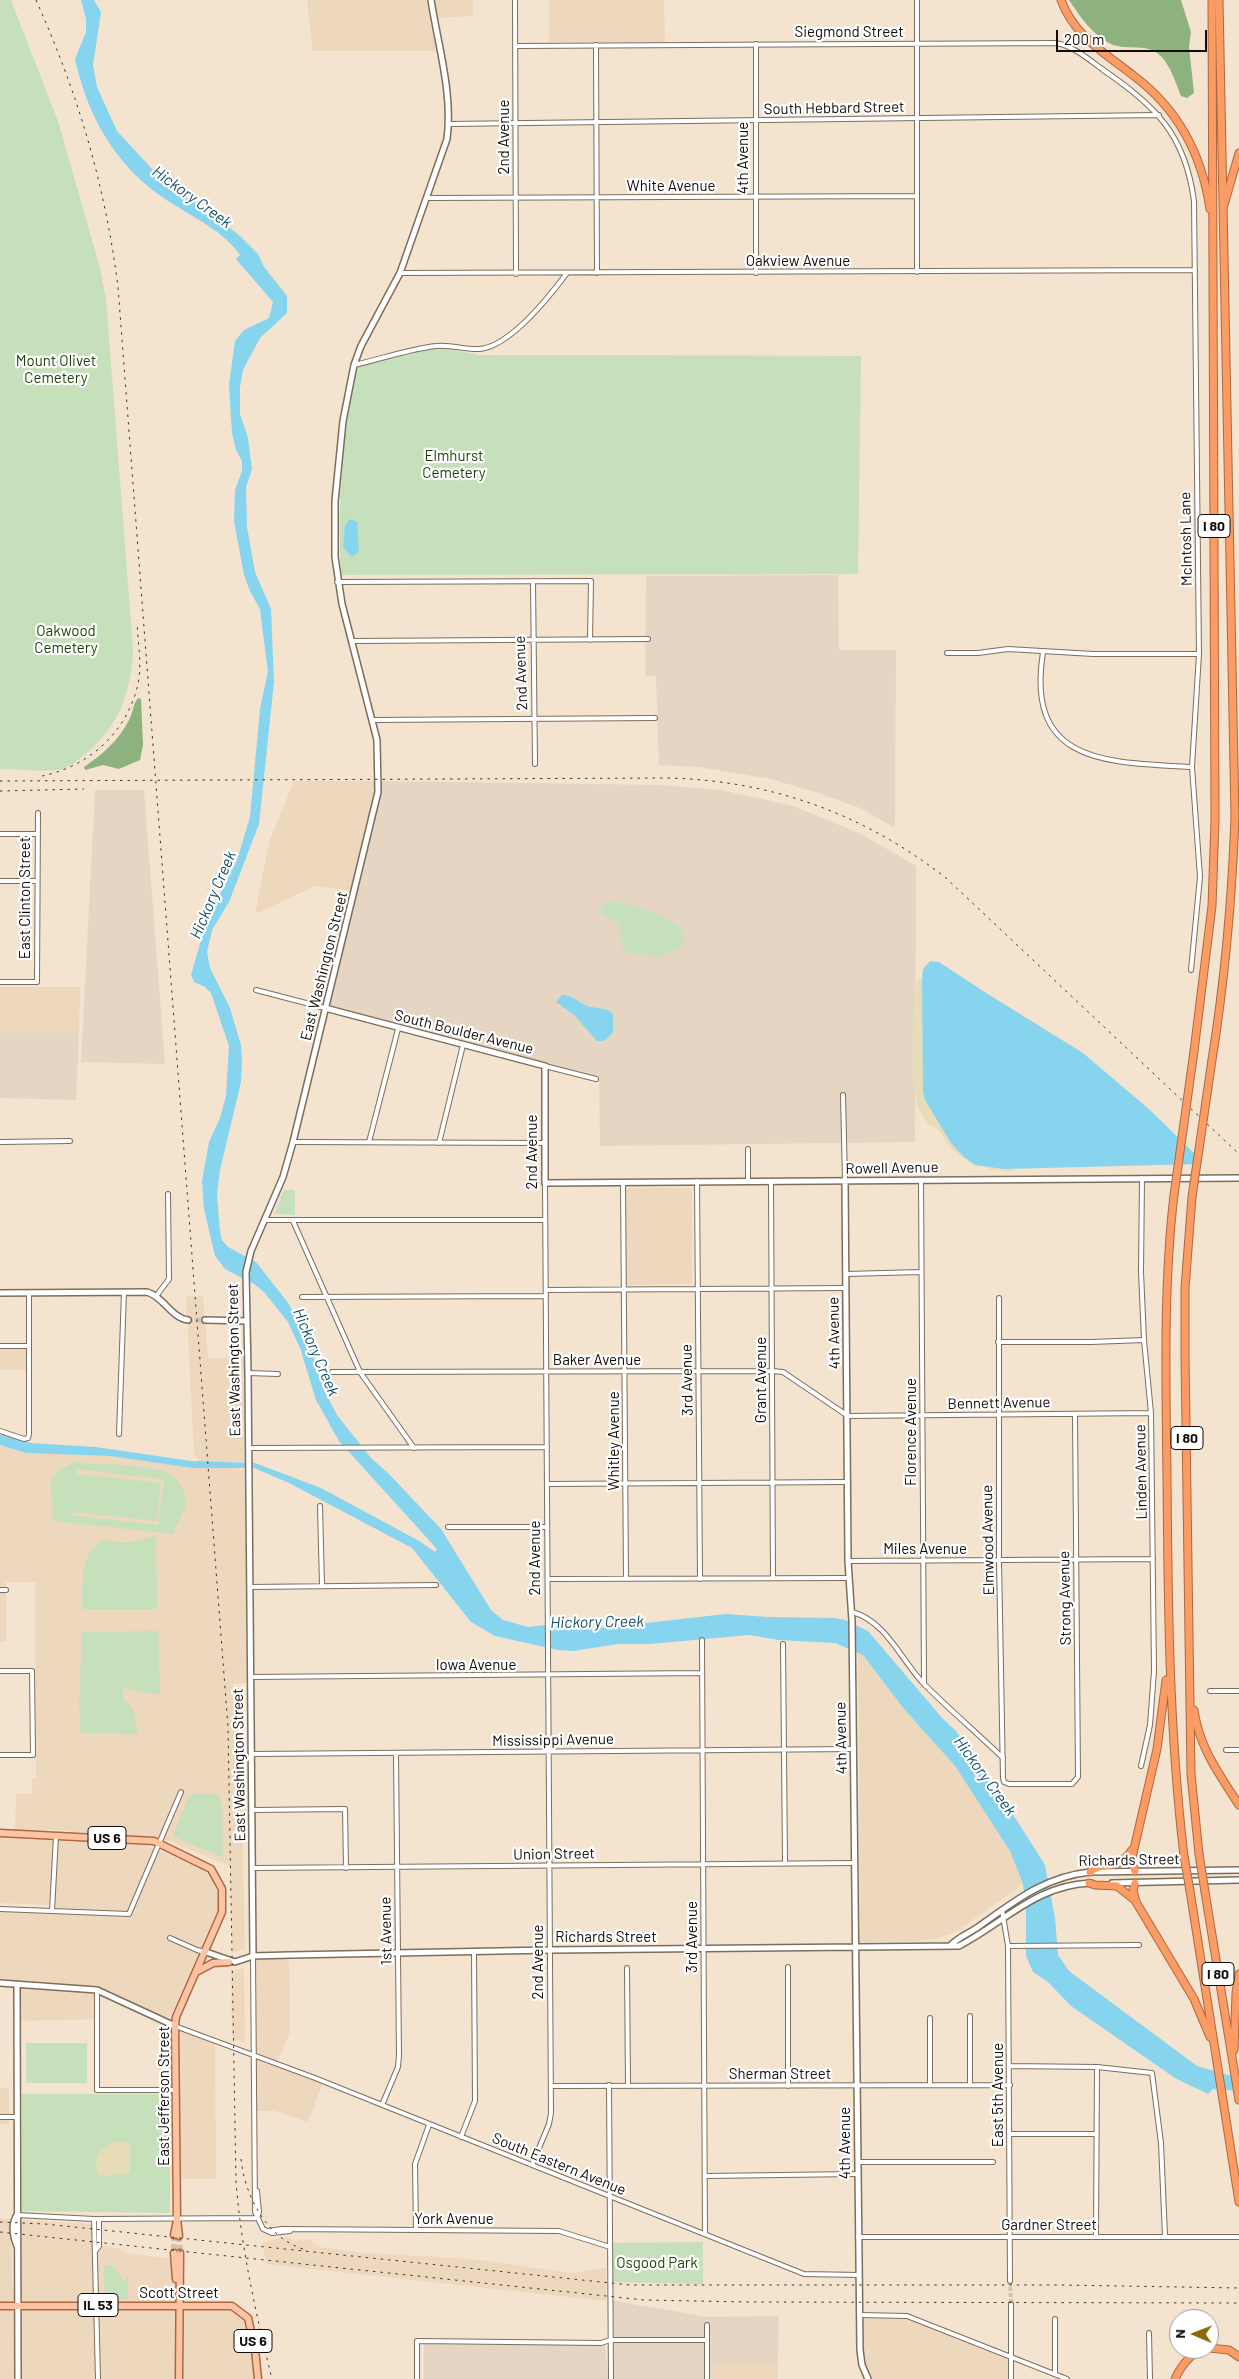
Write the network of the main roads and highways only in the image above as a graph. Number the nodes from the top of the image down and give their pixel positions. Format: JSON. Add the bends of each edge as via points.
{"nodes":[{"id":1,"x":1061,"y":0,"type":"edge"},
{"id":2,"x":1212,"y":0,"type":"edge"},
{"id":3,"x":1219,"y":0,"type":"edge"},
{"id":4,"x":1239,"y":153,"type":"edge"},
{"id":5,"x":1222,"y":210,"type":"junction"},
{"id":6,"x":1213,"y":235,"type":"junction"},
{"id":7,"x":1168,"y":1662,"type":"junction"},
{"id":8,"x":1190,"y":1680,"type":"junction"},
{"id":9,"x":1239,"y":1805,"type":"edge"},
{"id":10,"x":0,"y":1833,"type":"edge"},
{"id":11,"x":1138,"y":1841,"type":"junction"},
{"id":12,"x":1135,"y":1871,"type":"road end"},
{"id":13,"x":1090,"y":1872,"type":"road end"},
{"id":14,"x":1089,"y":1883,"type":"road end"},
{"id":15,"x":1135,"y":1883,"type":"road end"},
{"id":16,"x":1136,"y":1902,"type":"junction"},
{"id":17,"x":229,"y":1962,"type":"road end"},
{"id":18,"x":197,"y":1972,"type":"junction"},
{"id":19,"x":1239,"y":1974,"type":"edge"},
{"id":20,"x":1214,"y":2052,"type":"junction"},
{"id":21,"x":1232,"y":2055,"type":"junction"},
{"id":22,"x":1239,"y":2100,"type":"edge"},
{"id":23,"x":1239,"y":2202,"type":"edge"},
{"id":24,"x":177,"y":2235,"type":"tunnel mouth"},
{"id":25,"x":177,"y":2253,"type":"tunnel mouth"},
{"id":26,"x":178,"y":2305,"type":"junction"},
{"id":27,"x":0,"y":2306,"type":"edge"},
{"id":28,"x":1219,"y":2347,"type":"edge"},
{"id":29,"x":1239,"y":2356,"type":"edge"},
{"id":30,"x":1188,"y":2359,"type":"edge"},
{"id":31,"x":179,"y":2379,"type":"edge"},
{"id":32,"x":258,"y":2379,"type":"edge"},
{"id":33,"x":1175,"y":2379,"type":"edge"}],
"edges":[{"from":1,"to":6,"type":"highway","via":[[1080,33],[1152,91],[1179,122],[1203,174]]},
{"from":2,"to":6,"type":"highway","number":"I 80"},
{"from":3,"to":5,"type":"highway","number":"I 80"},
{"from":4,"to":5,"type":"highway"},
{"from":5,"to":8,"type":"highway","number":"I 80","bridge":true,"via":[[1235,816],[1233,895],[1192,1197],[1185,1288]]},
{"from":6,"to":7,"type":"highway","number":"I 80","bridge":true,"via":[[1215,820],[1212,906],[1174,1195],[1166,1289]]},
{"from":7,"to":11,"type":"highway","via":[[1157,1749]]},
{"from":7,"to":20,"type":"highway","number":"I 80","bridge":true,"via":[[1174,1776]]},
{"from":8,"to":9,"type":"highway","via":[[1197,1729],[1206,1754]]},
{"from":8,"to":21,"type":"highway","number":"I 80","bridge":true,"via":[[1192,1774],[1199,1854]]},
{"from":10,"to":18,"type":"main road","name":"East Jefferson Street","number":"US 6","via":[[147,1840],[208,1866],[219,1879],[223,1899],[219,1920]]},
{"from":11,"to":12,"type":"highway","via":[[1131,1862]]},
{"from":11,"to":13,"type":"highway","via":[[1118,1865],[1094,1868]]},
{"from":14,"to":16,"type":"highway","via":[[1117,1886]]},
{"from":15,"to":16,"type":"highway"},
{"from":16,"to":20,"type":"highway","via":[[1194,1999]]},
{"from":17,"to":18,"type":"main road","via":[[207,1964]]},
{"from":18,"to":24,"type":"main road","name":"East Jefferson Street","number":"US 6","via":[[175,2026]]},
{"from":19,"to":21,"type":"highway"},
{"from":20,"to":23,"type":"highway","number":"I 80"},
{"from":21,"to":22,"type":"highway","number":"I 80"},
{"from":25,"to":26,"type":"main road"},
{"from":26,"to":27,"type":"main road","name":"Scott Street","number":"IL 53"},
{"from":26,"to":31,"type":"main road"},
{"from":26,"to":32,"type":"main road","name":"Scott Street","number":"US 6","via":[[225,2305],[243,2312],[249,2321]]},
{"from":28,"to":29,"type":"highway"},
{"from":30,"to":33,"type":"highway"}]}
